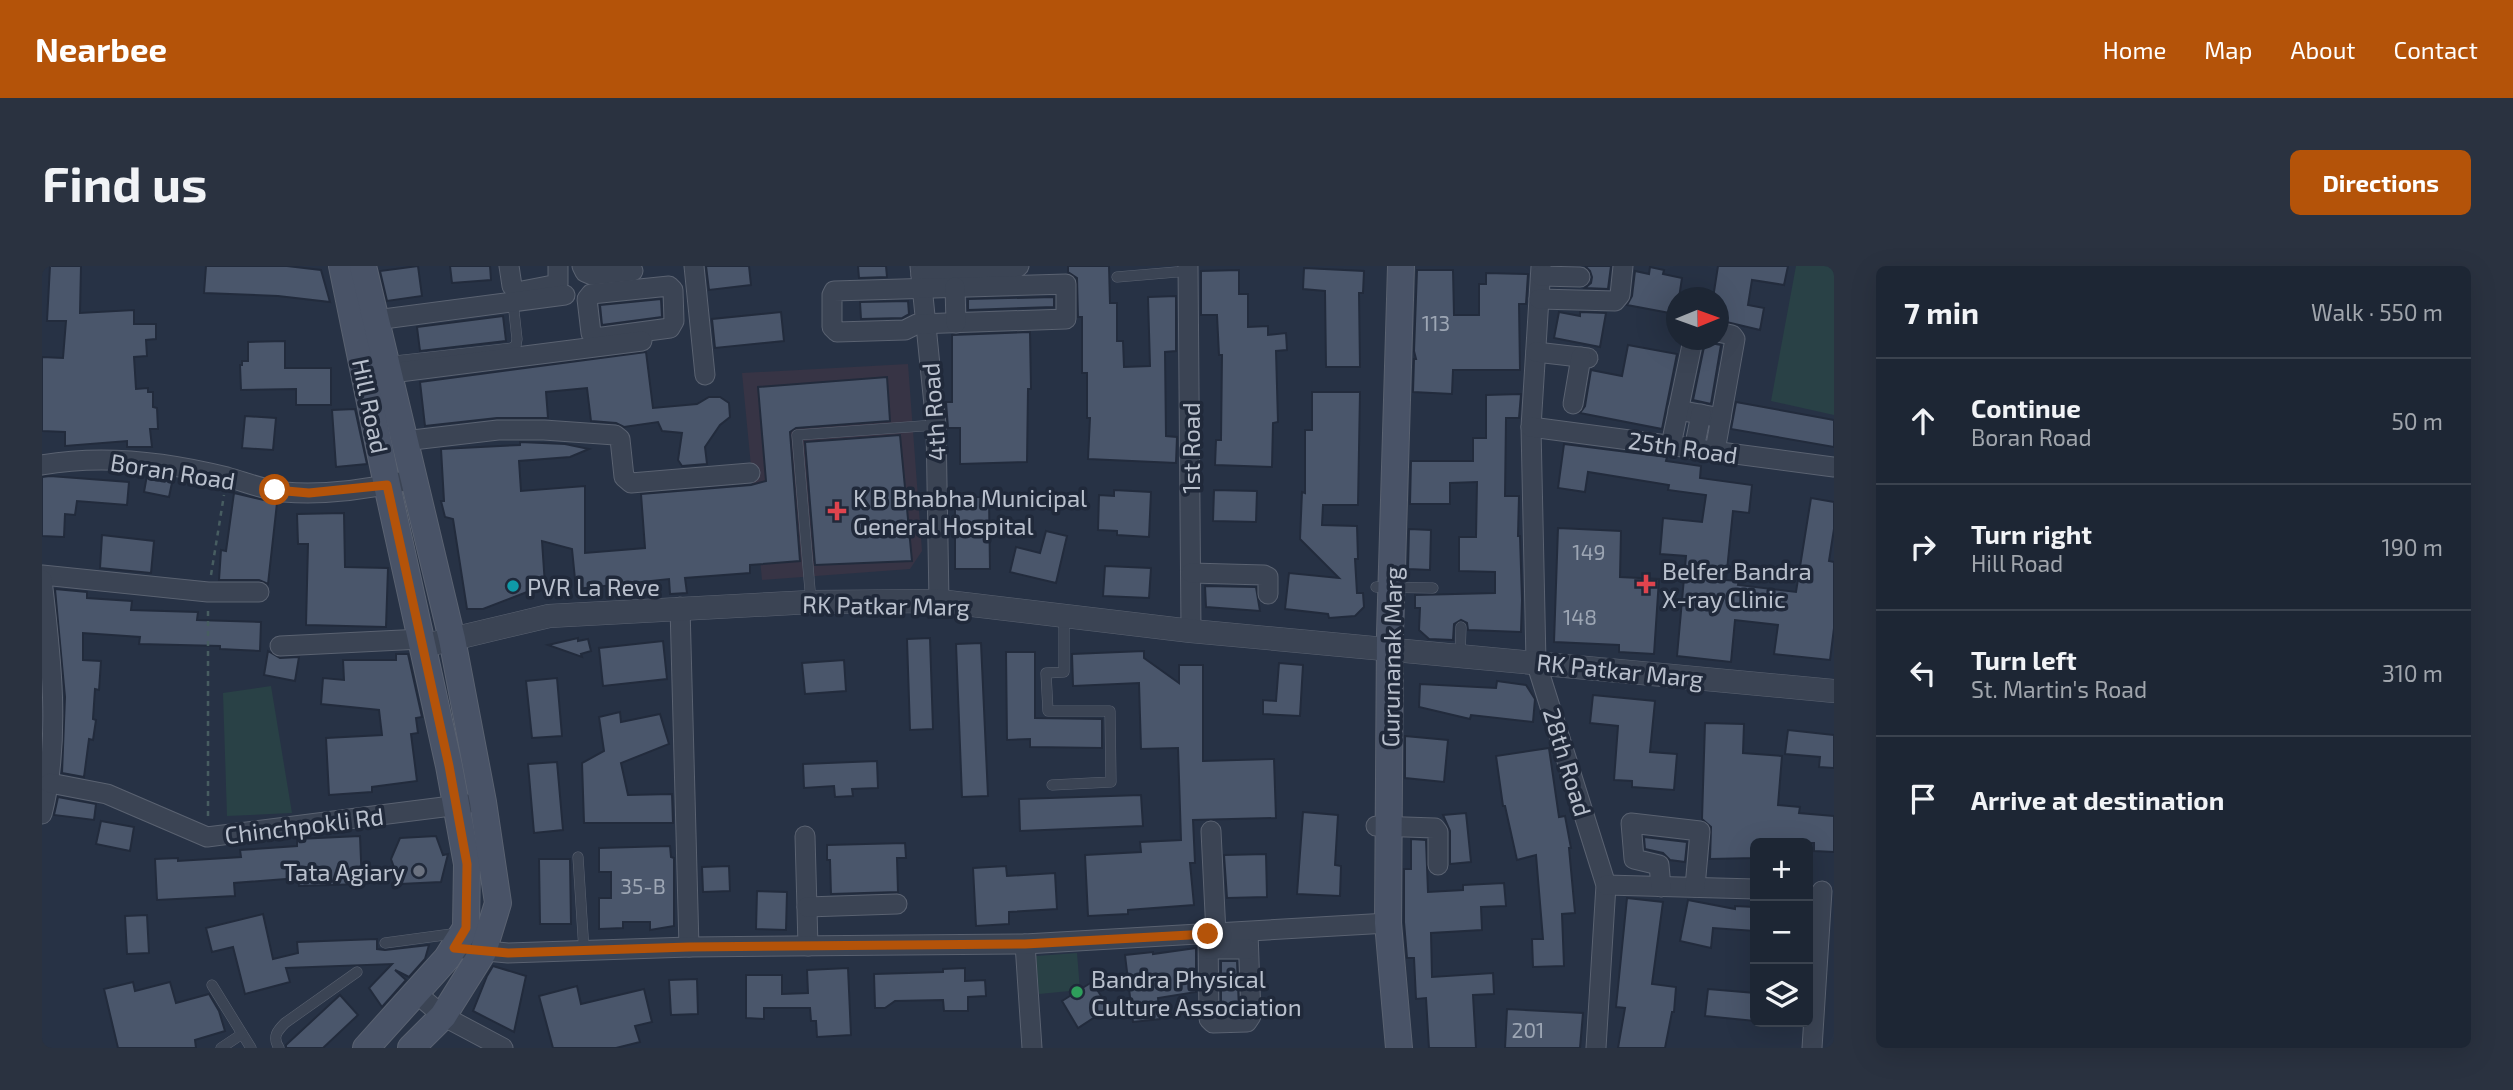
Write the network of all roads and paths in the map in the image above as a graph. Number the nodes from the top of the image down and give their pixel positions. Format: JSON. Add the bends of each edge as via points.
{"nodes":[{"id":1,"x":342,"y":266,"type":"edge"},
{"id":2,"x":363,"y":266,"type":"edge"},
{"id":3,"x":509,"y":266,"type":"edge"},
{"id":4,"x":558,"y":266,"type":"edge"},
{"id":5,"x":582,"y":266,"type":"edge"},
{"id":6,"x":694,"y":266,"type":"edge"},
{"id":7,"x":1019,"y":266,"type":"edge"},
{"id":8,"x":1385,"y":266,"type":"edge"},
{"id":9,"x":1401,"y":266,"type":"edge"},
{"id":10,"x":1623,"y":266,"type":"edge"},
{"id":11,"x":1188,"y":268,"type":"edge"},
{"id":12,"x":633,"y":271,"type":"dead end"},
{"id":13,"x":1117,"y":278,"type":"dead end"},
{"id":14,"x":1541,"y":280,"type":"edge"},
{"id":15,"x":1580,"y":281,"type":"edge"},
{"id":16,"x":955,"y":291,"type":"edge"},
{"id":17,"x":697,"y":293,"type":"junction"},
{"id":18,"x":565,"y":295,"type":"dead end"},
{"id":19,"x":673,"y":296,"type":"junction"},
{"id":20,"x":920,"y":296,"type":"edge"},
{"id":21,"x":513,"y":302,"type":"junction"},
{"id":22,"x":376,"y":320,"type":"junction"},
{"id":23,"x":1729,"y":334,"type":"edge"},
{"id":24,"x":642,"y":341,"type":"dead end"},
{"id":25,"x":1691,"y":350,"type":"edge"},
{"id":26,"x":1536,"y":352,"type":"junction"},
{"id":27,"x":380,"y":370,"type":"junction"},
{"id":28,"x":705,"y":375,"type":"dead end"},
{"id":29,"x":1573,"y":404,"type":"dead end"},
{"id":30,"x":1678,"y":410,"type":"junction"},
{"id":31,"x":1701,"y":414,"type":"junction"},
{"id":32,"x":1721,"y":418,"type":"junction"},
{"id":33,"x":936,"y":425,"type":"junction"},
{"id":34,"x":1531,"y":427,"type":"junction"},
{"id":35,"x":1660,"y":439,"type":"junction"},
{"id":36,"x":404,"y":441,"type":"junction"},
{"id":37,"x":1694,"y":449,"type":"junction"},
{"id":38,"x":1715,"y":451,"type":"junction"},
{"id":39,"x":42,"y":466,"type":"edge"},
{"id":40,"x":1834,"y":467,"type":"edge"},
{"id":41,"x":750,"y":472,"type":"dead end"},
{"id":42,"x":226,"y":477,"type":"junction"},
{"id":43,"x":413,"y":480,"type":"junction"},
{"id":44,"x":387,"y":485,"type":"junction"},
{"id":45,"x":1191,"y":573,"type":"junction"},
{"id":46,"x":42,"y":578,"type":"edge"},
{"id":47,"x":1384,"y":587,"type":"junction"},
{"id":48,"x":1433,"y":588,"type":"dead end"},
{"id":49,"x":208,"y":592,"type":"junction"},
{"id":50,"x":259,"y":592,"type":"dead end"},
{"id":51,"x":1268,"y":594,"type":"dead end"},
{"id":52,"x":939,"y":601,"type":"junction"},
{"id":53,"x":811,"y":602,"type":"junction"},
{"id":54,"x":680,"y":607,"type":"junction"},
{"id":55,"x":1064,"y":616,"type":"junction"},
{"id":56,"x":1461,"y":627,"type":"dead end"},
{"id":57,"x":1191,"y":631,"type":"junction"},
{"id":58,"x":452,"y":639,"type":"junction"},
{"id":59,"x":422,"y":643,"type":"junction"},
{"id":60,"x":280,"y":646,"type":"dead end"},
{"id":61,"x":1383,"y":648,"type":"junction"},
{"id":62,"x":1460,"y":655,"type":"junction"},
{"id":63,"x":1536,"y":662,"type":"junction"},
{"id":64,"x":1834,"y":691,"type":"edge"},
{"id":65,"x":47,"y":770,"type":"edge"},
{"id":66,"x":1052,"y":785,"type":"dead end"},
{"id":67,"x":470,"y":803,"type":"junction"},
{"id":68,"x":42,"y":814,"type":"edge"},
{"id":69,"x":1382,"y":827,"type":"junction"},
{"id":70,"x":1211,"y":831,"type":"dead end"},
{"id":71,"x":805,"y":836,"type":"dead end"},
{"id":72,"x":207,"y":837,"type":"junction"},
{"id":73,"x":578,"y":857,"type":"dead end"},
{"id":74,"x":1438,"y":865,"type":"dead end"},
{"id":75,"x":1606,"y":885,"type":"junction"},
{"id":76,"x":1661,"y":887,"type":"junction"},
{"id":77,"x":1695,"y":887,"type":"junction"},
{"id":78,"x":1750,"y":889,"type":"edge"},
{"id":79,"x":1821,"y":891,"type":"edge"},
{"id":80,"x":897,"y":904,"type":"dead end"},
{"id":81,"x":807,"y":907,"type":"junction"},
{"id":82,"x":1382,"y":924,"type":"junction"},
{"id":83,"x":1211,"y":939,"type":"junction"},
{"id":84,"x":459,"y":940,"type":"junction"},
{"id":85,"x":1248,"y":941,"type":"junction"},
{"id":86,"x":385,"y":943,"type":"dead end"},
{"id":87,"x":1025,"y":944,"type":"junction"},
{"id":88,"x":808,"y":946,"type":"junction"},
{"id":89,"x":689,"y":947,"type":"junction"},
{"id":90,"x":584,"y":951,"type":"junction"},
{"id":91,"x":483,"y":952,"type":"junction"},
{"id":92,"x":357,"y":972,"type":"dead end"},
{"id":93,"x":212,"y":985,"type":"dead end"},
{"id":94,"x":416,"y":993,"type":"junction"},
{"id":95,"x":443,"y":1016,"type":"junction"},
{"id":96,"x":242,"y":1034,"type":"junction"},
{"id":97,"x":221,"y":1048,"type":"edge"},
{"id":98,"x":251,"y":1048,"type":"edge"},
{"id":99,"x":279,"y":1048,"type":"edge"},
{"id":100,"x":366,"y":1048,"type":"edge"},
{"id":101,"x":411,"y":1048,"type":"edge"},
{"id":102,"x":503,"y":1048,"type":"edge"},
{"id":103,"x":1032,"y":1048,"type":"edge"},
{"id":104,"x":1387,"y":1048,"type":"edge"},
{"id":105,"x":1399,"y":1048,"type":"edge"},
{"id":106,"x":1596,"y":1048,"type":"edge"},
{"id":107,"x":1812,"y":1048,"type":"edge"}],
"edges":[{"from":1,"to":27,"type":"main road","name":"Hill Road"},
{"from":2,"to":22,"type":"main road","name":"Hill Road"},
{"from":3,"to":4,"type":"street","via":[[517,292],[558,284]]},
{"from":5,"to":12,"type":"street","via":[[592,275]]},
{"from":6,"to":17,"type":"street"},
{"from":7,"to":16,"type":"street"},
{"from":8,"to":47,"type":"main road","name":"Gurunanak Marg"},
{"from":9,"to":47,"type":"main road","name":"Gurunanak Marg"},
{"from":10,"to":15,"type":"street","via":[[1620,295],[1612,302]]},
{"from":11,"to":13,"type":"lane"},
{"from":11,"to":45,"type":"street","name":"1st Road"},
{"from":14,"to":15,"type":"street"},
{"from":14,"to":15,"type":"street"},
{"from":14,"to":26,"type":"street","name":"28th Road"},
{"from":16,"to":16,"type":"street","via":[[1065,283],[1066,319]]},
{"from":16,"to":20,"type":"street"},
{"from":16,"to":20,"type":"street"},
{"from":17,"to":19,"type":"street"},
{"from":17,"to":28,"type":"street"},
{"from":18,"to":21,"type":"street"},
{"from":19,"to":19,"type":"street","via":[[669,286],[592,294],[587,299],[591,333],[603,337],[670,328]]},
{"from":20,"to":33,"type":"street","name":"4th Road"},
{"from":21,"to":22,"type":"street"},
{"from":21,"to":27,"type":"lane","via":[[517,339],[512,348]]},
{"from":22,"to":27,"type":"main road","name":"Hill Road"},
{"from":23,"to":32,"type":"street","via":[[1735,339]]},
{"from":24,"to":27,"type":"street"},
{"from":25,"to":30,"type":"street"},
{"from":26,"to":29,"type":"street","via":[[1585,358]]},
{"from":26,"to":34,"type":"street","name":"28th Road"},
{"from":27,"to":36,"type":"main road","name":"Hill Road"},
{"from":27,"to":44,"type":"main road","name":"Hill Road"},
{"from":30,"to":31,"type":"street"},
{"from":30,"to":35,"type":"street"},
{"from":31,"to":32,"type":"street"},
{"from":31,"to":37,"type":"street"},
{"from":32,"to":38,"type":"street"},
{"from":33,"to":52,"type":"street","name":"4th Road"},
{"from":33,"to":53,"type":"lane","via":[[797,436]]},
{"from":34,"to":35,"type":"street","name":"25th Road"},
{"from":34,"to":63,"type":"street","name":"28th Road"},
{"from":35,"to":37,"type":"street","name":"25th Road"},
{"from":36,"to":41,"type":"street","via":[[498,430],[615,435],[620,439],[624,477],[631,483]]},
{"from":36,"to":43,"type":"main road","name":"Hill Road"},
{"from":37,"to":38,"type":"street","name":"25th Road"},
{"from":38,"to":40,"type":"street","name":"25th Road"},
{"from":39,"to":42,"type":"street","name":"Boran Road","via":[[104,459]]},
{"from":42,"to":44,"type":"street","name":"Boran Road","via":[[281,492]]},
{"from":42,"to":49,"type":"path"},
{"from":43,"to":44,"type":"street","name":"Boran Road"},
{"from":43,"to":58,"type":"main road","name":"Hill Road"},
{"from":44,"to":59,"type":"main road","name":"Hill Road"},
{"from":45,"to":51,"type":"street","via":[[1264,575],[1268,577]]},
{"from":45,"to":57,"type":"street","name":"1st Road"},
{"from":46,"to":49,"type":"street"},
{"from":46,"to":65,"type":"street","via":[[53,671]]},
{"from":47,"to":48,"type":"lane"},
{"from":47,"to":61,"type":"main road","name":"Gurunanak Marg"},
{"from":49,"to":50,"type":"street"},
{"from":49,"to":72,"type":"path"},
{"from":52,"to":53,"type":"street","name":"RK Patkar Marg"},
{"from":52,"to":55,"type":"street","name":"RK Patkar Marg"},
{"from":53,"to":54,"type":"street","name":"RK Patkar Marg"},
{"from":54,"to":58,"type":"street","name":"RK Patkar Marg","via":[[549,615]]},
{"from":54,"to":89,"type":"street"},
{"from":55,"to":57,"type":"street","name":"RK Patkar Marg"},
{"from":55,"to":66,"type":"lane","via":[[1064,672],[1046,673],[1048,711],[1110,711],[1111,782]]},
{"from":56,"to":62,"type":"lane"},
{"from":57,"to":61,"type":"street","name":"RK Patkar Marg"},
{"from":58,"to":59,"type":"street","name":"RK Patkar Marg"},
{"from":58,"to":67,"type":"main road","name":"Hill Road"},
{"from":59,"to":60,"type":"street"},
{"from":59,"to":67,"type":"main road","name":"Hill Road"},
{"from":61,"to":62,"type":"street","name":"RK Patkar Marg"},
{"from":61,"to":69,"type":"main road","name":"Gurunanak Marg"},
{"from":62,"to":63,"type":"street","name":"RK Patkar Marg"},
{"from":63,"to":64,"type":"street","name":"RK Patkar Marg"},
{"from":63,"to":75,"type":"street","name":"28th Road"},
{"from":65,"to":68,"type":"street"},
{"from":65,"to":72,"type":"street","name":"Chinchpokli Rd"},
{"from":67,"to":72,"type":"street","name":"Chinchpokli Rd"},
{"from":67,"to":84,"type":"main road","name":"Hill Road","via":[[466,928]]},
{"from":67,"to":91,"type":"main road","name":"Hill Road","via":[[498,903]]},
{"from":69,"to":74,"type":"street","via":[[1436,828]]},
{"from":69,"to":82,"type":"main road","name":"Gurunanak Marg"},
{"from":70,"to":83,"type":"street"},
{"from":71,"to":81,"type":"street"},
{"from":73,"to":90,"type":"lane"},
{"from":75,"to":76,"type":"street"},
{"from":75,"to":106,"type":"street","name":"28th Road"},
{"from":76,"to":77,"type":"street"},
{"from":76,"to":77,"type":"street","via":[[1660,865],[1633,859],[1631,823],[1700,831]]},
{"from":77,"to":78,"type":"street"},
{"from":79,"to":107,"type":"street"},
{"from":80,"to":81,"type":"street"},
{"from":81,"to":88,"type":"street"},
{"from":82,"to":85,"type":"street"},
{"from":82,"to":104,"type":"main road","name":"Gurunanak Marg"},
{"from":82,"to":105,"type":"main road","name":"Gurunanak Marg"},
{"from":83,"to":85,"type":"street"},
{"from":83,"to":85,"type":"street","via":[[1209,1019],[1213,1023],[1247,1022],[1251,1016]]},
{"from":83,"to":87,"type":"street"},
{"from":84,"to":86,"type":"lane"},
{"from":84,"to":91,"type":"street"},
{"from":84,"to":94,"type":"main road"},
{"from":87,"to":88,"type":"street"},
{"from":87,"to":103,"type":"street"},
{"from":88,"to":89,"type":"street"},
{"from":89,"to":90,"type":"street"},
{"from":90,"to":91,"type":"street"},
{"from":91,"to":95,"type":"main road","name":"Hill Road"},
{"from":92,"to":99,"type":"lane","via":[[285,1023],[276,1033]]},
{"from":93,"to":96,"type":"lane"},
{"from":94,"to":95,"type":"street"},
{"from":94,"to":100,"type":"main road"},
{"from":95,"to":101,"type":"main road","name":"Hill Road"},
{"from":95,"to":102,"type":"street"},
{"from":96,"to":97,"type":"lane"},
{"from":96,"to":98,"type":"lane"}]}
